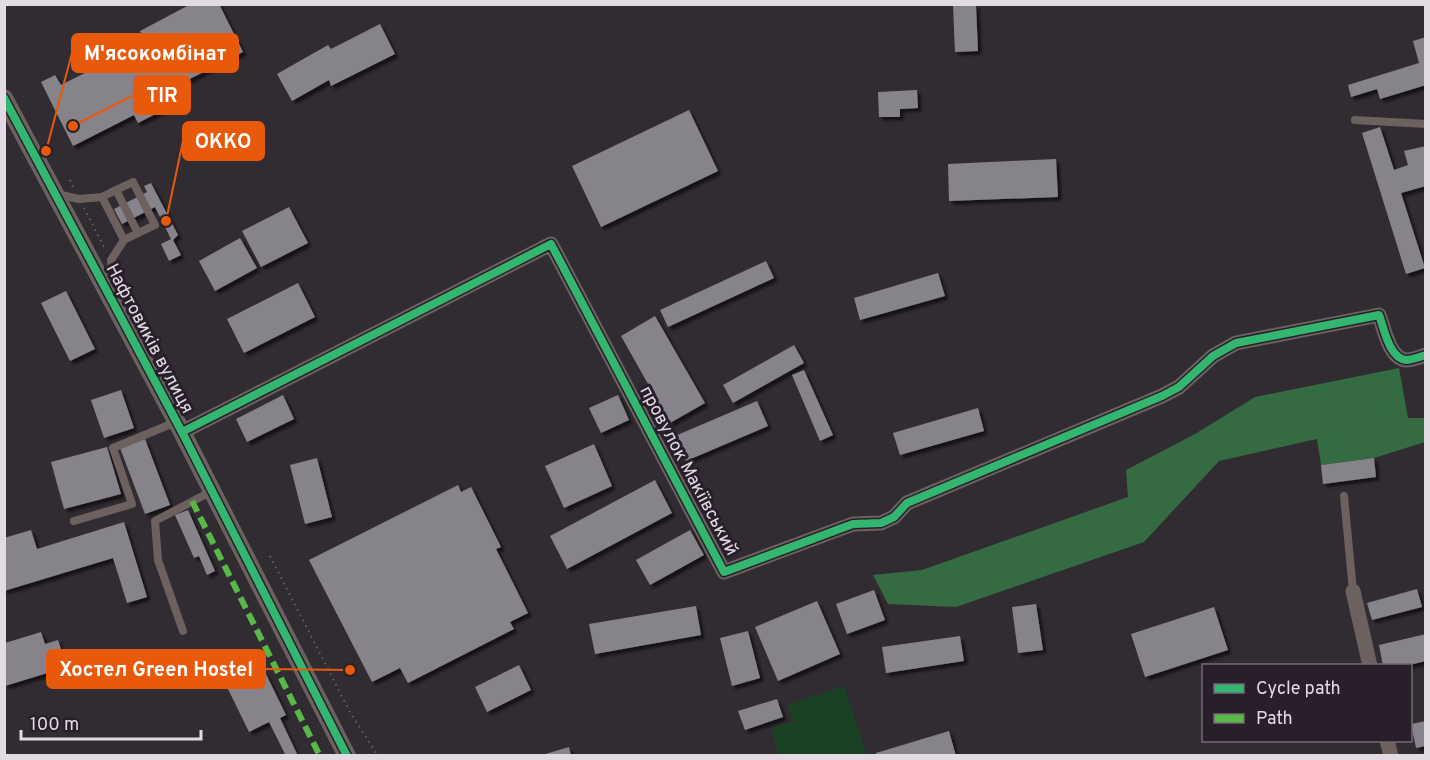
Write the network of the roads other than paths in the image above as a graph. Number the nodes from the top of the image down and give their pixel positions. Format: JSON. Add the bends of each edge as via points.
{"nodes":[{"id":1,"x":4,"y":98,"type":"edge"},
{"id":2,"x":1355,"y":120,"type":"dead end"},
{"id":3,"x":1425,"y":124,"type":"edge"},
{"id":4,"x":116,"y":190,"type":"junction"},
{"id":5,"x":55,"y":194,"type":"junction"},
{"id":6,"x":102,"y":197,"type":"junction"},
{"id":7,"x":138,"y":233,"type":"junction"},
{"id":8,"x":124,"y":240,"type":"junction"},
{"id":9,"x":116,"y":309,"type":"junction"},
{"id":10,"x":1425,"y":355,"type":"edge"},
{"id":11,"x":179,"y":427,"type":"junction"},
{"id":12,"x":212,"y":491,"type":"junction"},
{"id":13,"x":1344,"y":496,"type":"dead end"},
{"id":14,"x":74,"y":521,"type":"dead end"},
{"id":15,"x":1353,"y":591,"type":"joint"},
{"id":16,"x":183,"y":631,"type":"dead end"},
{"id":17,"x":1370,"y":664,"type":"edge"},
{"id":18,"x":347,"y":756,"type":"edge"}],
"edges":[{"from":1,"to":5,"type":"street","name":"Нафтовиків вулиця"},
{"from":2,"to":3,"type":"lane"},
{"from":4,"to":6,"type":"lane"},
{"from":4,"to":7,"type":"lane"},
{"from":4,"to":7,"type":"lane","via":[[133,182],[155,225]]},
{"from":5,"to":6,"type":"lane","via":[[79,199]]},
{"from":5,"to":9,"type":"street","name":"Нафтовиків вулиця"},
{"from":6,"to":8,"type":"lane"},
{"from":7,"to":8,"type":"lane"},
{"from":8,"to":9,"type":"lane","via":[[111,260]]},
{"from":9,"to":11,"type":"street","name":"Нафтовиків вулиця"},
{"from":10,"to":11,"type":"street","name":"провулок Макіївський","via":[[1404,360],[1398,357],[1379,315],[1236,343],[1162,396],[907,502],[888,520],[853,524],[724,572],[551,244]]},
{"from":11,"to":12,"type":"street","name":"Нафтовиків вулиця"},
{"from":11,"to":14,"type":"lane","via":[[113,448],[132,504]]},
{"from":12,"to":16,"type":"lane","via":[[155,521],[158,560]]},
{"from":12,"to":18,"type":"street","name":"Нафтовиків вулиця"},
{"from":13,"to":15,"type":"lane"},
{"from":15,"to":17,"type":"street"}]}
